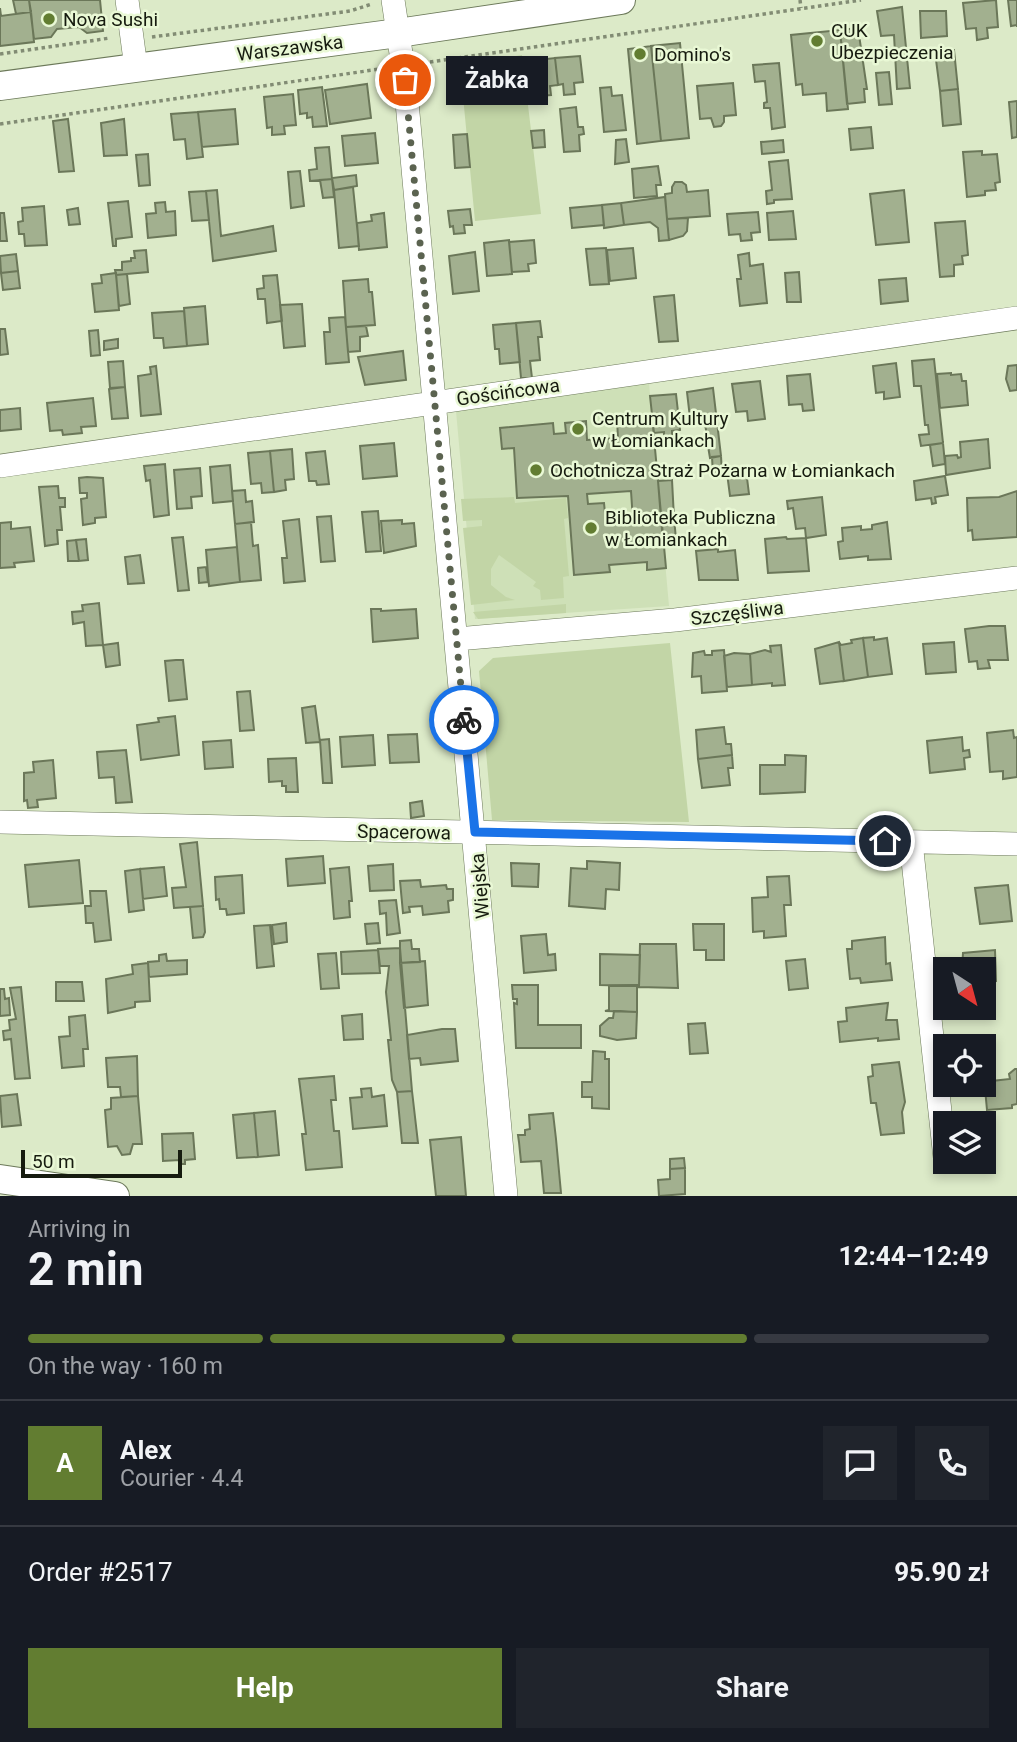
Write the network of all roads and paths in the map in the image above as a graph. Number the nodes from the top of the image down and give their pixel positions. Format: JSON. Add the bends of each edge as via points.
{"nodes":[{"id":1,"x":127,"y":0,"type":"edge"},
{"id":2,"x":621,"y":0,"type":"edge"},
{"id":3,"x":800,"y":0,"type":"edge"},
{"id":4,"x":861,"y":0,"type":"edge"},
{"id":5,"x":385,"y":1,"type":"edge"},
{"id":6,"x":801,"y":8,"type":"junction"},
{"id":7,"x":398,"y":33,"type":"junction"},
{"id":8,"x":146,"y":38,"type":"dead end"},
{"id":9,"x":118,"y":39,"type":"dead end"},
{"id":10,"x":0,"y":54,"type":"edge"},
{"id":11,"x":418,"y":63,"type":"dead end"},
{"id":12,"x":136,"y":68,"type":"junction"},
{"id":13,"x":389,"y":68,"type":"dead end"},
{"id":14,"x":0,"y":86,"type":"edge"},
{"id":15,"x":0,"y":124,"type":"edge"},
{"id":16,"x":1017,"y":318,"type":"edge"},
{"id":17,"x":434,"y":402,"type":"junction"},
{"id":18,"x":0,"y":466,"type":"edge"},
{"id":19,"x":1017,"y":578,"type":"edge"},
{"id":20,"x":457,"y":639,"type":"junction"},
{"id":21,"x":0,"y":822,"type":"edge"},
{"id":22,"x":475,"y":832,"type":"junction"},
{"id":23,"x":911,"y":842,"type":"junction"},
{"id":24,"x":1017,"y":844,"type":"edge"},
{"id":25,"x":940,"y":1111,"type":"edge"},
{"id":26,"x":0,"y":1179,"type":"edge"},
{"id":27,"x":115,"y":1196,"type":"edge"},
{"id":28,"x":506,"y":1196,"type":"edge"}],
"edges":[{"from":1,"to":12,"type":"street"},
{"from":2,"to":7,"type":"street","name":"Warszawska"},
{"from":3,"to":6,"type":"path"},
{"from":4,"to":6,"type":"path"},
{"from":5,"to":7,"type":"street","name":"Wiejska"},
{"from":5,"to":8,"type":"path","via":[[350,11]]},
{"from":6,"to":11,"type":"path"},
{"from":7,"to":12,"type":"street","name":"Warszawska"},
{"from":7,"to":17,"type":"street","name":"Wiejska"},
{"from":9,"to":10,"type":"path"},
{"from":12,"to":14,"type":"street","name":"Warszawska"},
{"from":13,"to":15,"type":"path"},
{"from":16,"to":17,"type":"street","name":"Gościńcowa"},
{"from":17,"to":18,"type":"street","name":"Gościńcowa"},
{"from":17,"to":20,"type":"street","name":"Wiejska"},
{"from":19,"to":20,"type":"street","name":"Szczęśliwa","via":[[675,620]]},
{"from":20,"to":22,"type":"street","name":"Wiejska"},
{"from":21,"to":22,"type":"street","name":"Spacerowa"},
{"from":22,"to":23,"type":"street","name":"Spacerowa"},
{"from":22,"to":28,"type":"street","name":"Wiejska"},
{"from":23,"to":24,"type":"street","name":"Spacerowa"},
{"from":23,"to":25,"type":"street"},
{"from":26,"to":27,"type":"street"}]}
